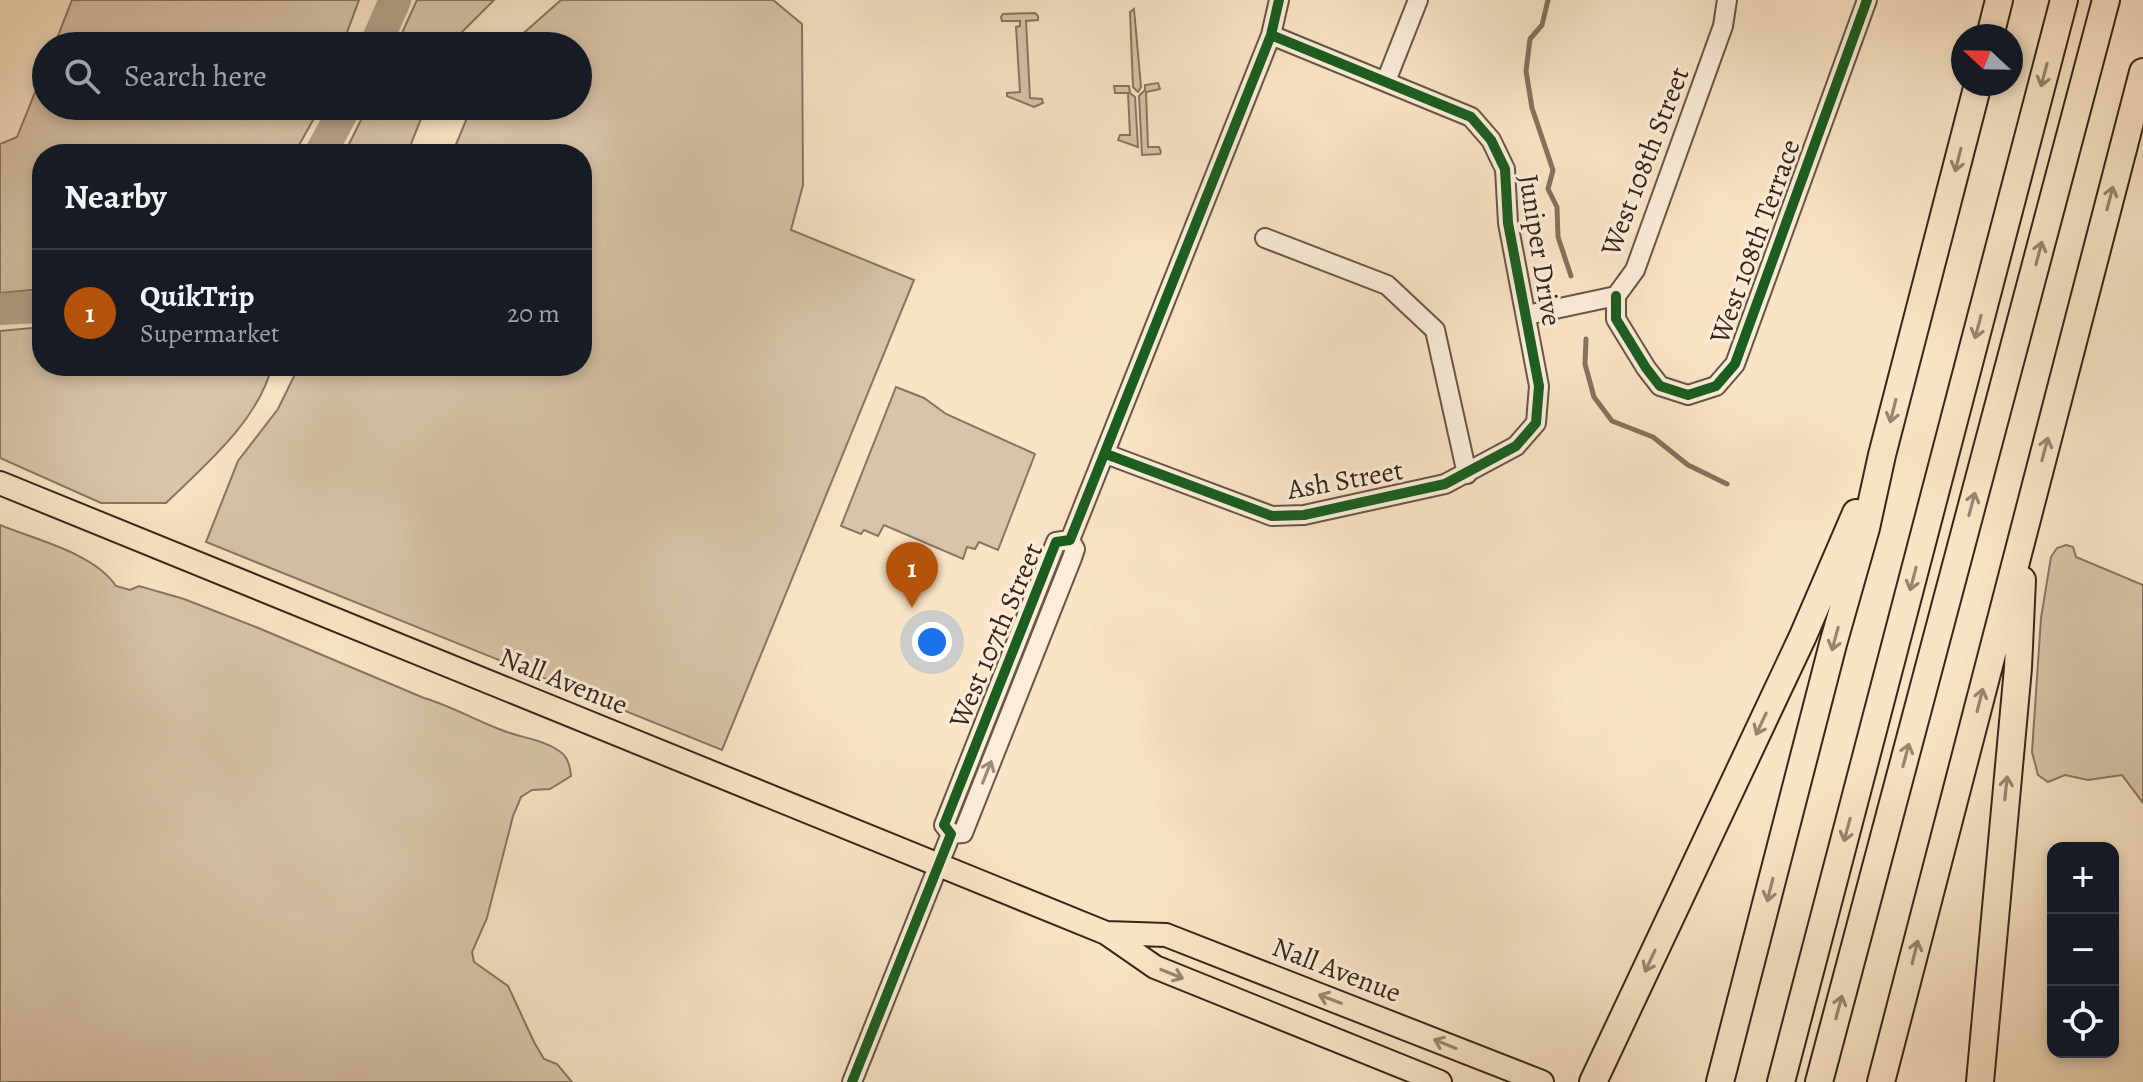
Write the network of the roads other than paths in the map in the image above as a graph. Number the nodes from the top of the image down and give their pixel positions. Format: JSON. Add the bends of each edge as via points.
{"nodes":[{"id":1,"x":1279,"y":0,"type":"edge"},
{"id":2,"x":1418,"y":0,"type":"edge"},
{"id":3,"x":1727,"y":0,"type":"edge"},
{"id":4,"x":1867,"y":0,"type":"edge"},
{"id":5,"x":1999,"y":0,"type":"edge"},
{"id":6,"x":2064,"y":0,"type":"edge"},
{"id":7,"x":2106,"y":0,"type":"edge"},
{"id":8,"x":1993,"y":24,"type":"edge"},
{"id":9,"x":1271,"y":35,"type":"junction"},
{"id":10,"x":2143,"y":72,"type":"edge"},
{"id":11,"x":1386,"y":81,"type":"junction"},
{"id":12,"x":1975,"y":96,"type":"edge"},
{"id":13,"x":1265,"y":238,"type":"dead end"},
{"id":14,"x":1616,"y":296,"type":"junction"},
{"id":15,"x":1527,"y":315,"type":"junction"},
{"id":16,"x":1106,"y":454,"type":"junction"},
{"id":17,"x":1499,"y":455,"type":"joint"},
{"id":18,"x":1882,"y":455,"type":"junction"},
{"id":19,"x":1467,"y":474,"type":"junction"},
{"id":20,"x":0,"y":483,"type":"edge"},
{"id":21,"x":2025,"y":525,"type":"junction"},
{"id":22,"x":939,"y":864,"type":"junction"},
{"id":23,"x":1106,"y":933,"type":"junction"},
{"id":24,"x":852,"y":1082,"type":"edge"},
{"id":25,"x":1440,"y":1082,"type":"edge"},
{"id":26,"x":1542,"y":1082,"type":"edge"},
{"id":27,"x":1593,"y":1082,"type":"edge"},
{"id":28,"x":1720,"y":1082,"type":"edge"},
{"id":29,"x":1781,"y":1082,"type":"edge"},
{"id":30,"x":1819,"y":1082,"type":"edge"},
{"id":31,"x":1881,"y":1082,"type":"edge"},
{"id":32,"x":1980,"y":1082,"type":"edge"}],
"edges":[{"from":1,"to":9,"type":"street","name":"West 107th Street"},
{"from":2,"to":11,"type":"street"},
{"from":3,"to":14,"type":"street","name":"West 108th Street","via":[[1723,26],[1652,225],[1635,270]]},
{"from":4,"to":14,"type":"street","name":"West 108th Terrace","via":[[1735,364],[1716,386],[1688,395],[1660,386],[1616,319]]},
{"from":5,"to":8,"type":"highway"},
{"from":6,"to":29,"type":"highway","one_way":true},
{"from":30,"to":7,"type":"highway","one_way":true},
{"from":9,"to":11,"type":"street","name":"Juniper Drive"},
{"from":9,"to":16,"type":"street","name":"West 107th Street"},
{"from":21,"to":10,"type":"highway","one_way":true},
{"from":11,"to":15,"type":"street","name":"Juniper Drive","via":[[1471,117],[1491,140],[1505,169],[1508,223]]},
{"from":12,"to":18,"type":"highway","one_way":true},
{"from":13,"to":19,"type":"street","via":[[1387,285],[1435,330]]},
{"from":14,"to":15,"type":"street","name":"West 108th Street"},
{"from":15,"to":17,"type":"street","name":"Juniper Drive","via":[[1539,386],[1536,423],[1516,446]]},
{"from":16,"to":19,"type":"street","name":"Ash Street","via":[[1272,516],[1304,515],[1445,484]]},
{"from":16,"to":22,"type":"street","name":"West 107th Street","via":[[1070,540],[1056,542],[944,825],[951,834]]},
{"from":17,"to":19,"type":"street","name":"Ash Street"},
{"from":18,"to":27,"type":"highway","one_way":true,"via":[[1803,636]]},
{"from":18,"to":28,"type":"highway","one_way":true},
{"from":20,"to":22,"type":"main road","name":"Nall Avenue"},
{"from":31,"to":21,"type":"highway","one_way":true},
{"from":32,"to":21,"type":"highway","one_way":true,"via":[[2018,668]]},
{"from":22,"to":23,"type":"main road","name":"Nall Avenue"},
{"from":22,"to":24,"type":"street","name":"West 107th Street"},
{"from":23,"to":25,"type":"main road","name":"Nall Avenue","one_way":true,"via":[[1155,967]]},
{"from":26,"to":23,"type":"main road","name":"Nall Avenue","one_way":true,"via":[[1166,935]]}]}
